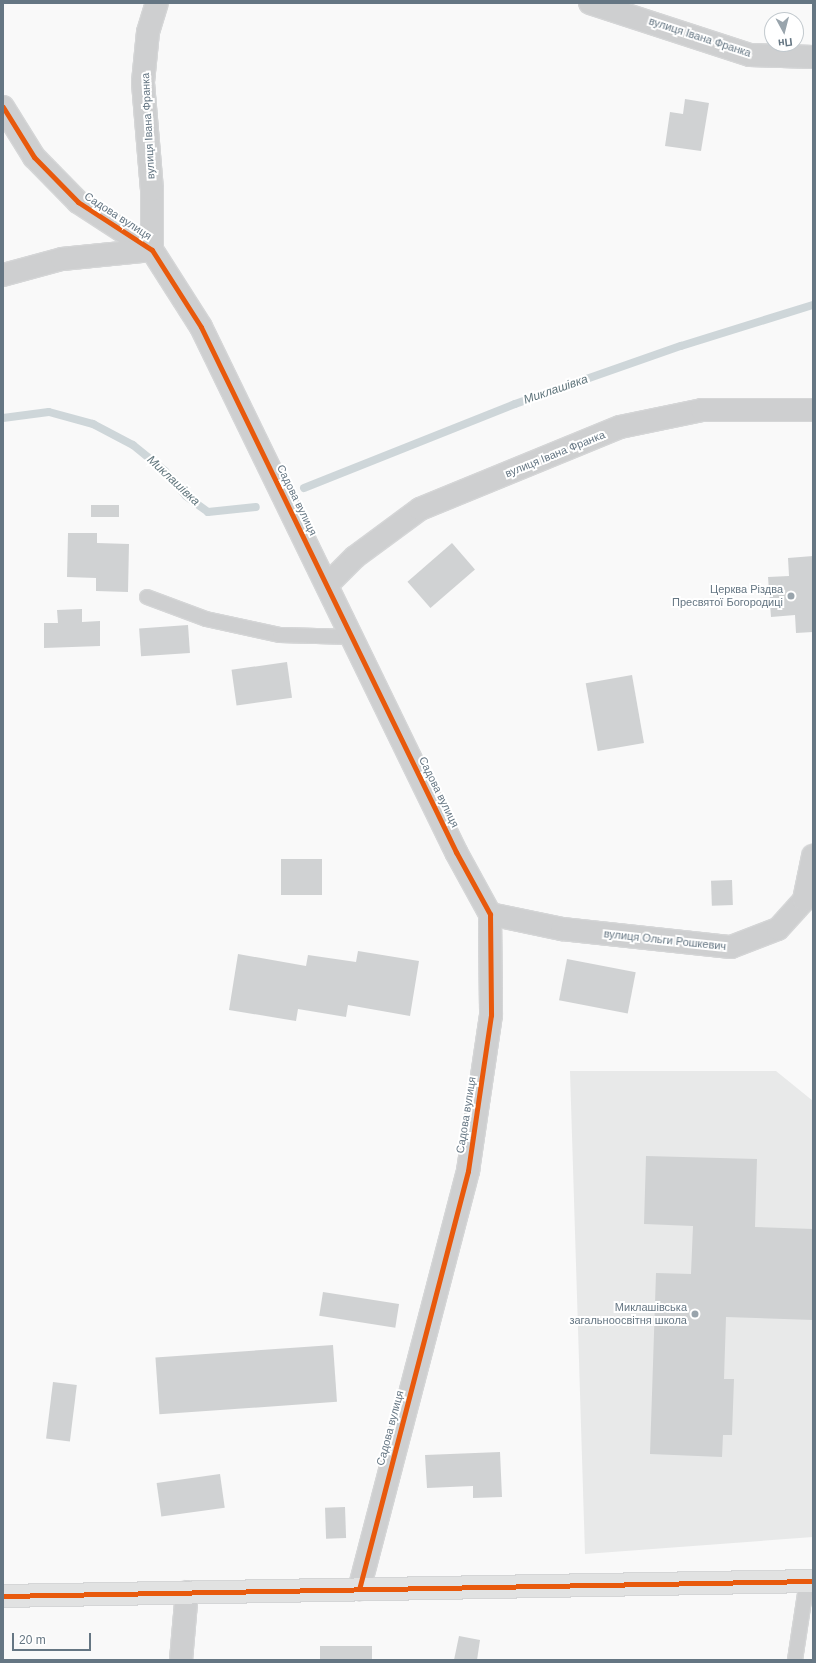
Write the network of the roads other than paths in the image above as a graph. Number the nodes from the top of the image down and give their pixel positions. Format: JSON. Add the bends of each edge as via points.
{"nodes":[{"id":1,"x":157,"y":3,"type":"edge"},
{"id":2,"x":590,"y":3,"type":"edge"},
{"id":3,"x":813,"y":57,"type":"edge"},
{"id":4,"x":3,"y":107,"type":"edge"},
{"id":5,"x":152,"y":250,"type":"junction"},
{"id":6,"x":3,"y":274,"type":"edge"},
{"id":7,"x":813,"y":410,"type":"edge"},
{"id":8,"x":328,"y":584,"type":"junction"},
{"id":9,"x":146,"y":597,"type":"dead end"},
{"id":10,"x":353,"y":637,"type":"junction"},
{"id":11,"x":813,"y":856,"type":"edge"},
{"id":12,"x":490,"y":914,"type":"junction"},
{"id":13,"x":810,"y":1581,"type":"edge"},
{"id":14,"x":359,"y":1589,"type":"junction"},
{"id":15,"x":187,"y":1592,"type":"junction"},
{"id":16,"x":3,"y":1596,"type":"edge"},
{"id":17,"x":181,"y":1660,"type":"edge"},
{"id":18,"x":795,"y":1660,"type":"edge"}],
"edges":[{"from":1,"to":5,"type":"street","name":"вулиця Івана Франка","via":[[148,32],[143,82],[152,190]]},
{"from":2,"to":3,"type":"street","name":"вулиця Івана Франка","via":[[750,55]]},
{"from":4,"to":5,"type":"street","name":"Садова вулиця","via":[[34,157],[78,202]]},
{"from":5,"to":6,"type":"street","via":[[62,258]]},
{"from":5,"to":8,"type":"street","name":"Садова вулиця","via":[[201,326]]},
{"from":7,"to":8,"type":"street","name":"вулиця Івана Франка","via":[[702,410],[620,427],[420,509],[355,556]]},
{"from":8,"to":10,"type":"street","name":"Садова вулиця"},
{"from":9,"to":10,"type":"lane","via":[[206,619],[280,635]]},
{"from":10,"to":12,"type":"street","name":"Садова вулиця","via":[[456,852]]},
{"from":11,"to":12,"type":"street","name":"вулиця Ольги Рошкевич","via":[[804,900],[778,929],[732,947],[562,929]]},
{"from":12,"to":14,"type":"street","name":"Садова вулиця","via":[[491,1014],[468,1171]]},
{"from":13,"to":14,"type":"street"},
{"from":13,"to":18,"type":"lane"},
{"from":14,"to":15,"type":"street"},
{"from":15,"to":16,"type":"street"},
{"from":15,"to":17,"type":"street"}]}
